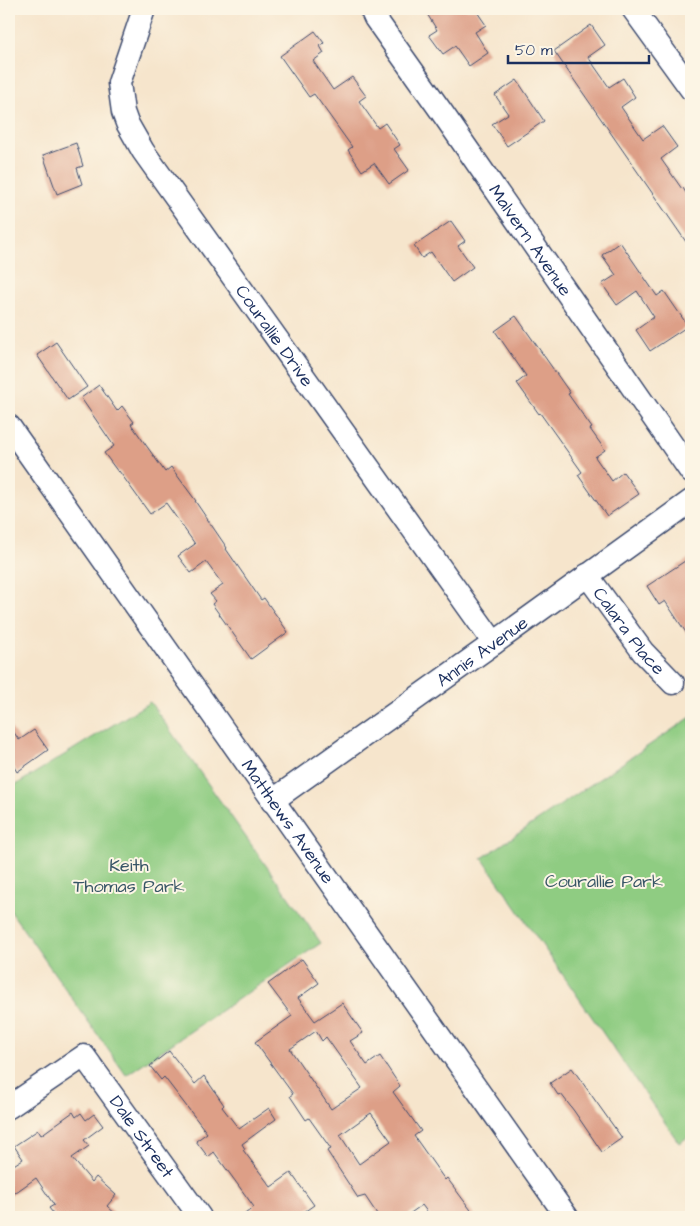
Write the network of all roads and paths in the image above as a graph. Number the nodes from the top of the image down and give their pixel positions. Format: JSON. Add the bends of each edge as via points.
{"nodes":[{"id":1,"x":144,"y":9,"type":"edge"},
{"id":2,"x":370,"y":9,"type":"edge"},
{"id":3,"x":634,"y":9,"type":"edge"},
{"id":4,"x":691,"y":89,"type":"edge"},
{"id":5,"x":9,"y":426,"type":"edge"},
{"id":6,"x":691,"y":472,"type":"edge"},
{"id":7,"x":691,"y":501,"type":"edge"},
{"id":8,"x":588,"y":575,"type":"junction"},
{"id":9,"x":494,"y":643,"type":"junction"},
{"id":10,"x":673,"y":683,"type":"dead end"},
{"id":11,"x":272,"y":801,"type":"junction"},
{"id":12,"x":9,"y":1107,"type":"edge"},
{"id":13,"x":200,"y":1217,"type":"edge"},
{"id":14,"x":566,"y":1217,"type":"edge"}],
"edges":[{"from":1,"to":9,"type":"street","name":"Courallie Drive","via":[[119,83],[127,123],[143,151]]},
{"from":2,"to":6,"type":"street","name":"Malvern Avenue"},
{"from":3,"to":4,"type":"street"},
{"from":5,"to":11,"type":"street","name":"Matthews Avenue"},
{"from":7,"to":8,"type":"street","name":"Annis Avenue"},
{"from":8,"to":9,"type":"street","name":"Annis Avenue"},
{"from":8,"to":10,"type":"street","name":"Calara Place","via":[[643,652]]},
{"from":9,"to":11,"type":"street","name":"Annis Avenue"},
{"from":11,"to":14,"type":"street","name":"Matthews Avenue"},
{"from":12,"to":13,"type":"street","name":"Dale Street","via":[[84,1056]]}]}
